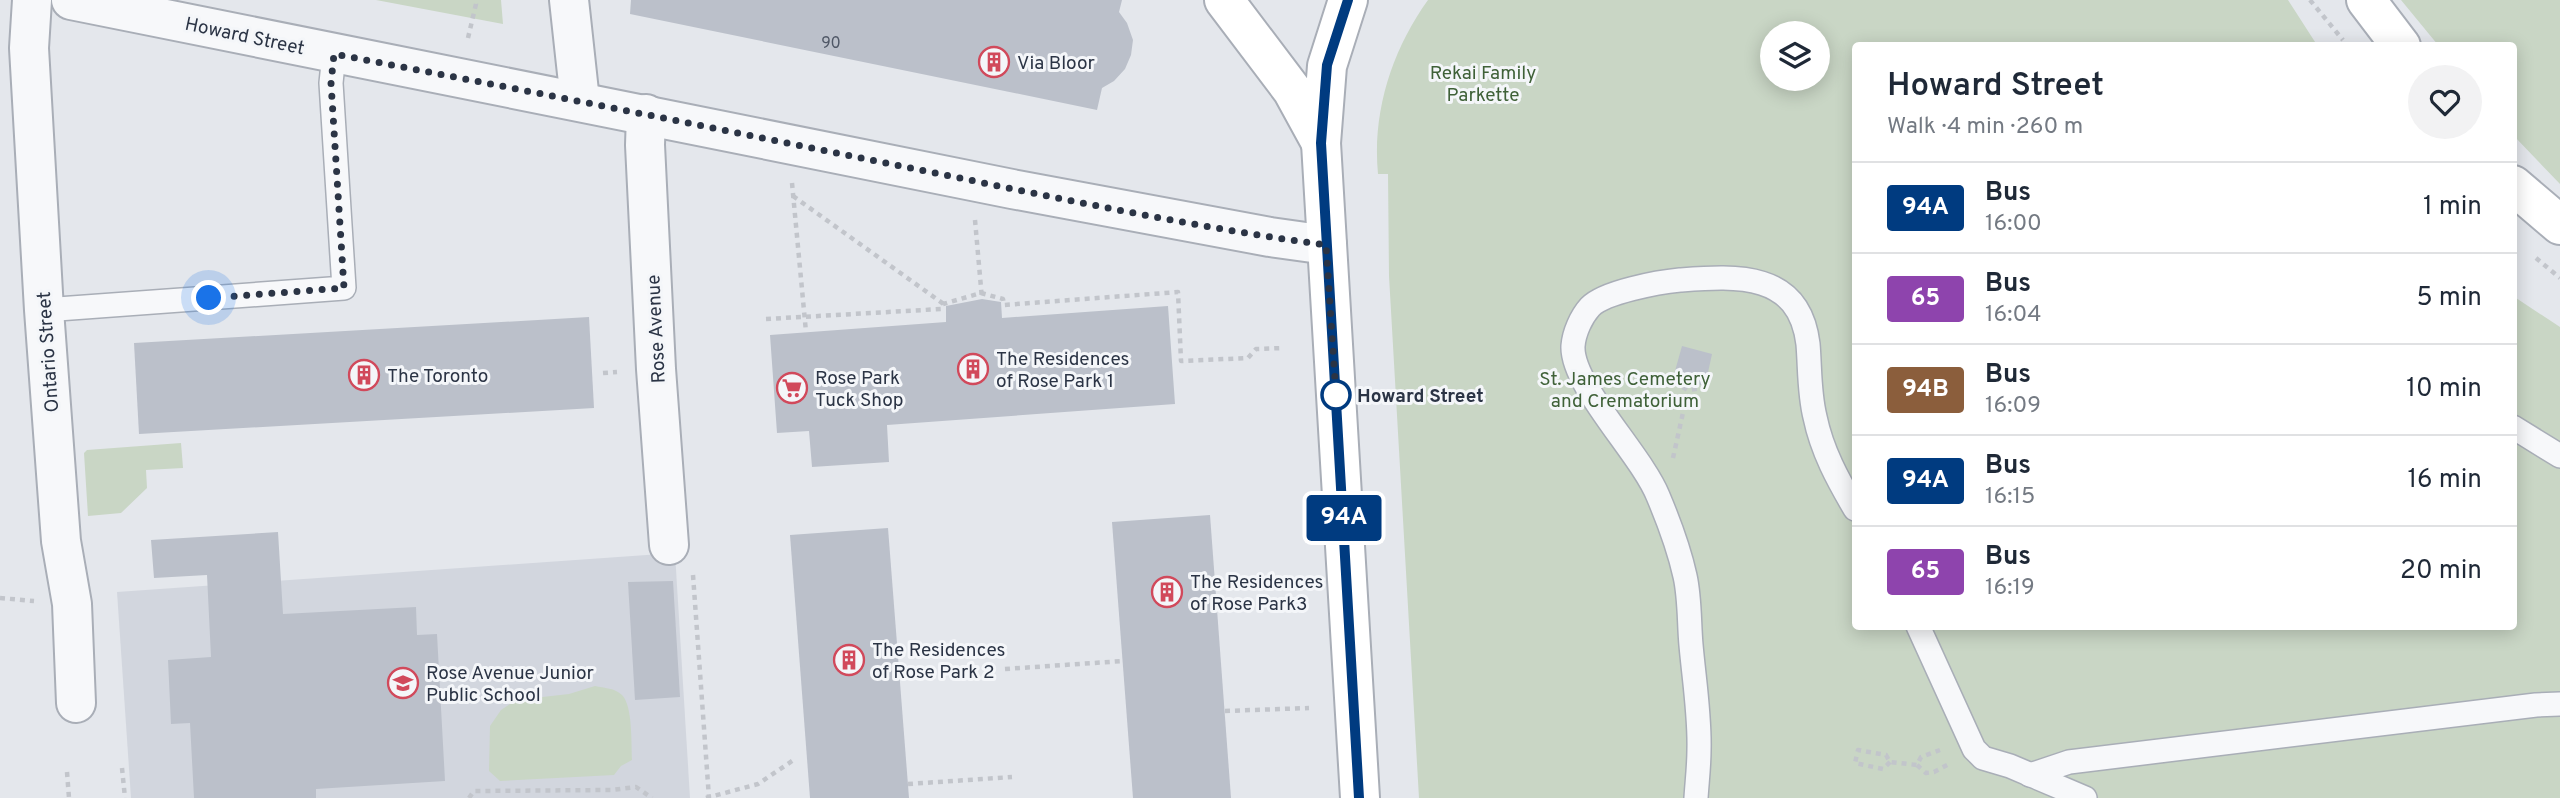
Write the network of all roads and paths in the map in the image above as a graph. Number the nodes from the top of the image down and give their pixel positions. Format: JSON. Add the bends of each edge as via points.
{"nodes":[{"id":1,"x":32,"y":0,"type":"edge"},
{"id":2,"x":71,"y":0,"type":"edge"},
{"id":3,"x":475,"y":0,"type":"edge"},
{"id":4,"x":569,"y":0,"type":"edge"},
{"id":5,"x":1224,"y":0,"type":"edge"},
{"id":6,"x":1348,"y":0,"type":"edge"},
{"id":7,"x":2310,"y":0,"type":"edge"},
{"id":8,"x":2365,"y":0,"type":"edge"},
{"id":9,"x":210,"y":14,"type":"edge"},
{"id":10,"x":468,"y":38,"type":"dead end"},
{"id":11,"x":2345,"y":42,"type":"edge"},
{"id":12,"x":2398,"y":42,"type":"edge"},
{"id":13,"x":334,"y":54,"type":"junction"},
{"id":14,"x":580,"y":102,"type":"junction"},
{"id":15,"x":646,"y":114,"type":"junction"},
{"id":16,"x":1321,"y":143,"type":"junction"},
{"id":17,"x":792,"y":172,"type":"dead end"},
{"id":18,"x":2517,"y":188,"type":"edge"},
{"id":19,"x":793,"y":196,"type":"junction"},
{"id":20,"x":974,"y":217,"type":"dead end"},
{"id":21,"x":2560,"y":225,"type":"edge"},
{"id":22,"x":1326,"y":245,"type":"junction"},
{"id":23,"x":981,"y":296,"type":"junction"},
{"id":24,"x":944,"y":305,"type":"junction"},
{"id":25,"x":44,"y":310,"type":"junction"},
{"id":26,"x":804,"y":317,"type":"junction"},
{"id":27,"x":766,"y":319,"type":"dead end"},
{"id":28,"x":806,"y":332,"type":"dead end"},
{"id":29,"x":1283,"y":348,"type":"dead end"},
{"id":30,"x":1674,"y":382,"type":"dead end"},
{"id":31,"x":1703,"y":388,"type":"dead end"},
{"id":32,"x":1688,"y":390,"type":"junction"},
{"id":33,"x":2517,"y":429,"type":"edge"},
{"id":34,"x":2560,"y":456,"type":"edge"},
{"id":35,"x":1656,"y":492,"type":"junction"},
{"id":36,"x":1852,"y":504,"type":"edge"},
{"id":37,"x":681,"y":557,"type":"joint"},
{"id":38,"x":0,"y":598,"type":"edge"},
{"id":39,"x":38,"y":601,"type":"dead end"},
{"id":40,"x":1920,"y":630,"type":"edge"},
{"id":41,"x":1123,"y":661,"type":"dead end"},
{"id":42,"x":1005,"y":669,"type":"dead end"},
{"id":43,"x":76,"y":703,"type":"dead end"},
{"id":44,"x":2560,"y":704,"type":"edge"},
{"id":45,"x":1309,"y":708,"type":"dead end"},
{"id":46,"x":1225,"y":711,"type":"dead end"},
{"id":47,"x":1969,"y":750,"type":"junction"},
{"id":48,"x":795,"y":759,"type":"dead end"},
{"id":49,"x":1890,"y":762,"type":"junction"},
{"id":50,"x":1917,"y":765,"type":"junction"},
{"id":51,"x":122,"y":768,"type":"dead end"},
{"id":52,"x":67,"y":772,"type":"dead end"},
{"id":53,"x":2031,"y":775,"type":"junction"},
{"id":54,"x":1012,"y":777,"type":"dead end"},
{"id":55,"x":908,"y":784,"type":"dead end"},
{"id":56,"x":69,"y":798,"type":"edge"},
{"id":57,"x":125,"y":798,"type":"edge"},
{"id":58,"x":468,"y":798,"type":"edge"},
{"id":59,"x":652,"y":798,"type":"edge"},
{"id":60,"x":708,"y":798,"type":"edge"},
{"id":61,"x":1360,"y":798,"type":"edge"},
{"id":62,"x":1696,"y":798,"type":"edge"},
{"id":63,"x":2085,"y":798,"type":"edge"}],
"edges":[{"from":1,"to":25,"type":"street","name":"Ontario Street","via":[[29,48]]},
{"from":2,"to":9,"type":"street","name":"Howard Street"},
{"from":3,"to":10,"type":"path"},
{"from":4,"to":14,"type":"street"},
{"from":5,"to":16,"type":"main road","via":[[1292,90]]},
{"from":6,"to":16,"type":"main road","via":[[1327,65]]},
{"from":7,"to":11,"type":"path"},
{"from":8,"to":12,"type":"main road"},
{"from":9,"to":13,"type":"street","name":"Howard Street"},
{"from":13,"to":14,"type":"street","name":"Howard Street"},
{"from":13,"to":25,"type":"lane","via":[[331,83],[344,288]]},
{"from":14,"to":15,"type":"street","name":"Howard Street"},
{"from":15,"to":22,"type":"street","name":"Howard Street","via":[[1040,194]]},
{"from":15,"to":37,"type":"street","name":"Rose Avenue","via":[[656,356]]},
{"from":16,"to":22,"type":"main road"},
{"from":17,"to":19,"type":"path"},
{"from":18,"to":21,"type":"main road"},
{"from":19,"to":24,"type":"path"},
{"from":19,"to":26,"type":"path"},
{"from":20,"to":23,"type":"path"},
{"from":22,"to":61,"type":"main road"},
{"from":23,"to":24,"type":"path"},
{"from":23,"to":29,"type":"path","via":[[1003,299],[1004,305],[1178,292],[1181,361],[1248,358],[1256,349]]},
{"from":24,"to":26,"type":"path","via":[[941,309]]},
{"from":25,"to":43,"type":"street","name":"Ontario Street","via":[[61,541],[72,604]]},
{"from":26,"to":27,"type":"path"},
{"from":26,"to":28,"type":"path"},
{"from":30,"to":32,"type":"path"},
{"from":31,"to":32,"type":"path"},
{"from":32,"to":35,"type":"path","via":[[1668,477]]},
{"from":33,"to":34,"type":"lane"},
{"from":35,"to":36,"type":"lane","via":[[1575,365],[1573,345],[1580,322],[1591,306],[1608,296],[1669,281],[1730,276],[1778,289],[1802,319],[1815,418],[1829,463]]},
{"from":35,"to":62,"type":"lane","via":[[1686,578],[1699,749]]},
{"from":37,"to":60,"type":"path"},
{"from":38,"to":39,"type":"path"},
{"from":40,"to":47,"type":"lane"},
{"from":41,"to":42,"type":"path"},
{"from":44,"to":53,"type":"lane","via":[[2069,762]]},
{"from":45,"to":46,"type":"path"},
{"from":47,"to":50,"type":"path","via":[[1938,750],[1921,757]]},
{"from":47,"to":50,"type":"path","via":[[1934,772],[1926,774]]},
{"from":47,"to":53,"type":"lane"},
{"from":48,"to":60,"type":"path","via":[[758,784]]},
{"from":49,"to":49,"type":"path","via":[[1886,755],[1858,750],[1855,763],[1883,769]]},
{"from":49,"to":50,"type":"path"},
{"from":51,"to":57,"type":"path"},
{"from":52,"to":56,"type":"path"},
{"from":53,"to":63,"type":"lane"},
{"from":54,"to":55,"type":"path"},
{"from":58,"to":59,"type":"path","via":[[474,792],[636,787]]}]}
